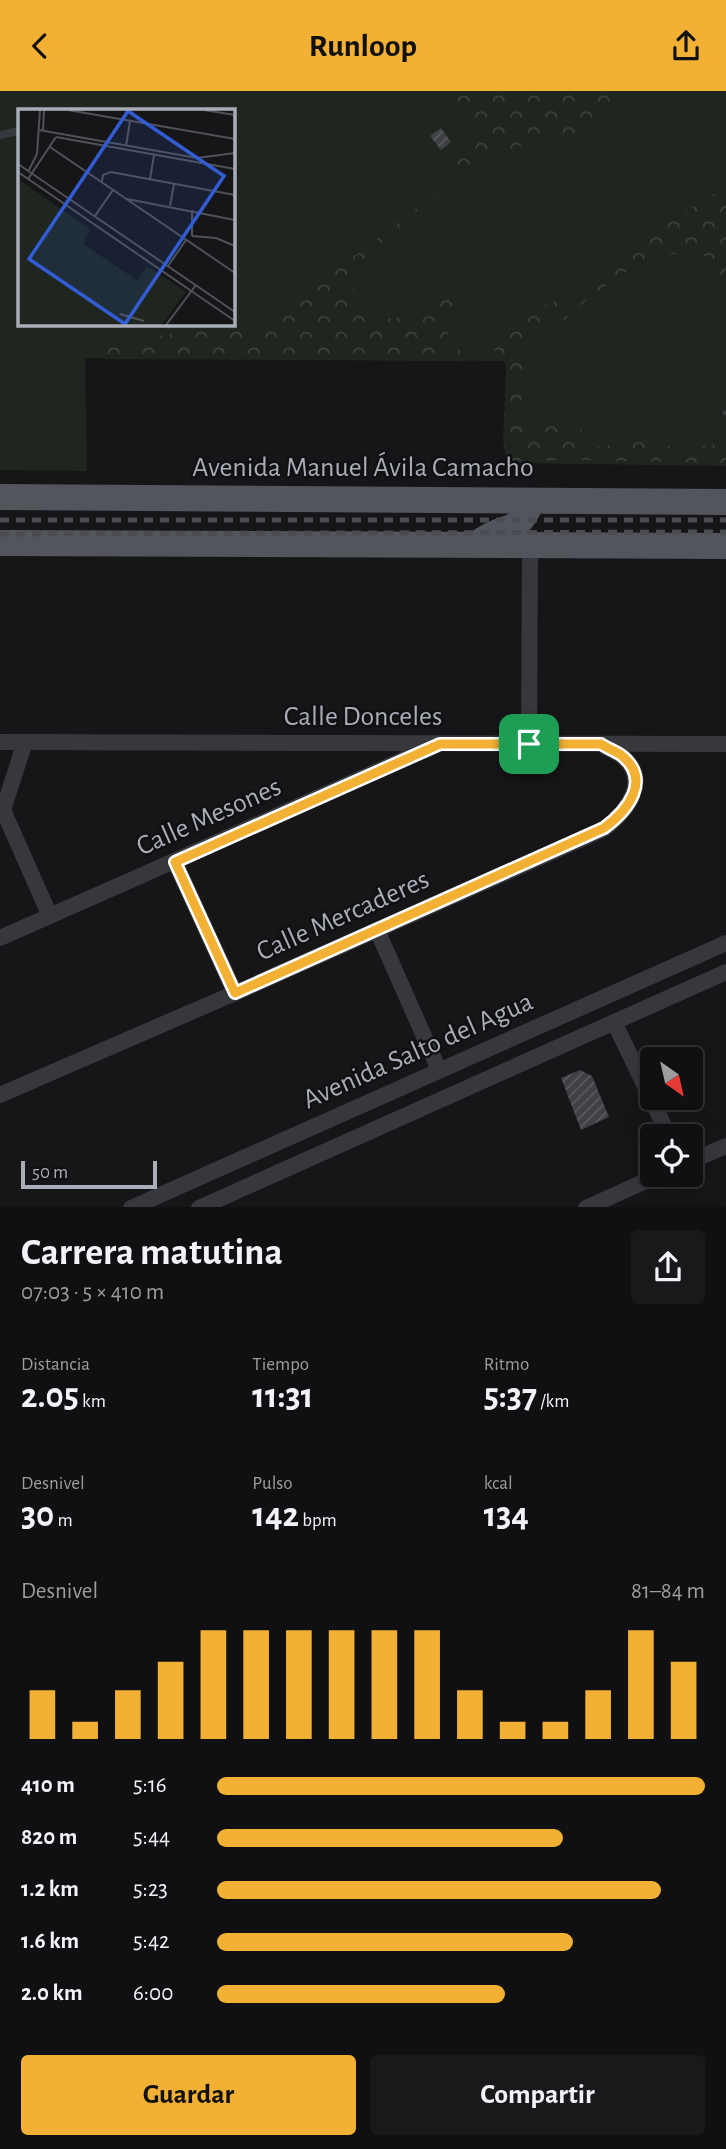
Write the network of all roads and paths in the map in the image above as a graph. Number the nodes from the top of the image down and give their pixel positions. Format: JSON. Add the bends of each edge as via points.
{"nodes":[{"id":1,"x":18,"y":131,"type":"edge"},
{"id":2,"x":0,"y":135,"type":"edge"},
{"id":3,"x":0,"y":497,"type":"edge"},
{"id":4,"x":532,"y":501,"type":"junction"},
{"id":5,"x":726,"y":502,"type":"edge"},
{"id":6,"x":0,"y":543,"type":"edge"},
{"id":7,"x":477,"y":545,"type":"junction"},
{"id":8,"x":530,"y":545,"type":"junction"},
{"id":9,"x":726,"y":546,"type":"edge"},
{"id":10,"x":0,"y":742,"type":"edge"},
{"id":11,"x":25,"y":742,"type":"junction"},
{"id":12,"x":440,"y":744,"type":"junction"},
{"id":13,"x":529,"y":744,"type":"junction"},
{"id":14,"x":601,"y":744,"type":"junction"},
{"id":15,"x":726,"y":744,"type":"edge"},
{"id":16,"x":1,"y":810,"type":"edge"},
{"id":17,"x":175,"y":862,"type":"junction"},
{"id":18,"x":50,"y":916,"type":"junction"},
{"id":19,"x":377,"y":930,"type":"junction"},
{"id":20,"x":0,"y":938,"type":"edge"},
{"id":21,"x":726,"y":943,"type":"edge"},
{"id":22,"x":726,"y":972,"type":"edge"},
{"id":23,"x":235,"y":993,"type":"junction"},
{"id":24,"x":614,"y":1022,"type":"junction"},
{"id":25,"x":439,"y":1070,"type":"junction"},
{"id":26,"x":0,"y":1095,"type":"edge"},
{"id":27,"x":369,"y":1101,"type":"junction"},
{"id":28,"x":663,"y":1124,"type":"edge"},
{"id":29,"x":380,"y":1126,"type":"junction"},
{"id":30,"x":726,"y":1146,"type":"edge"},
{"id":31,"x":703,"y":1156,"type":"edge"},
{"id":32,"x":640,"y":1183,"type":"edge"},
{"id":33,"x":131,"y":1207,"type":"edge"},
{"id":34,"x":199,"y":1207,"type":"edge"},
{"id":35,"x":586,"y":1207,"type":"edge"}],
"edges":[{"from":1,"to":2,"type":"lane"},
{"from":3,"to":4,"type":"main road","name":"Avenida Manuel Ávila Camacho"},
{"from":4,"to":5,"type":"main road","name":"Avenida Manuel Ávila Camacho"},
{"from":4,"to":7,"type":"main road","via":[[517,526],[491,534]]},
{"from":6,"to":7,"type":"main road"},
{"from":7,"to":8,"type":"main road"},
{"from":8,"to":9,"type":"main road"},
{"from":8,"to":13,"type":"street"},
{"from":10,"to":11,"type":"street","name":"Calle Donceles"},
{"from":11,"to":12,"type":"street","name":"Calle Donceles"},
{"from":11,"to":16,"type":"street"},
{"from":12,"to":13,"type":"street","name":"Calle Donceles"},
{"from":12,"to":17,"type":"street","name":"Calle Mesones"},
{"from":13,"to":14,"type":"street","name":"Calle Donceles"},
{"from":14,"to":15,"type":"street","name":"Calle Donceles"},
{"from":14,"to":19,"type":"street","name":"Calle Mercaderes","via":[[621,755],[634,777],[631,802],[620,816],[604,828]]},
{"from":16,"to":18,"type":"street"},
{"from":17,"to":18,"type":"street","name":"Calle Mesones"},
{"from":17,"to":23,"type":"street"},
{"from":18,"to":20,"type":"street","name":"Calle Mesones"},
{"from":19,"to":23,"type":"street","name":"Calle Mercaderes"},
{"from":19,"to":25,"type":"street"},
{"from":21,"to":25,"type":"street","name":"Avenida Salto del Agua"},
{"from":22,"to":24,"type":"street","name":"Avenida Salto del Agua"},
{"from":23,"to":26,"type":"street","name":"Calle Mercaderes"},
{"from":24,"to":28,"type":"street"},
{"from":24,"to":29,"type":"street","name":"Avenida Salto del Agua"},
{"from":25,"to":27,"type":"street","name":"Avenida Salto del Agua"},
{"from":27,"to":29,"type":"street"},
{"from":27,"to":33,"type":"street","name":"Avenida Salto del Agua"},
{"from":29,"to":34,"type":"street","name":"Avenida Salto del Agua"},
{"from":30,"to":31,"type":"street"},
{"from":32,"to":35,"type":"street"}]}
